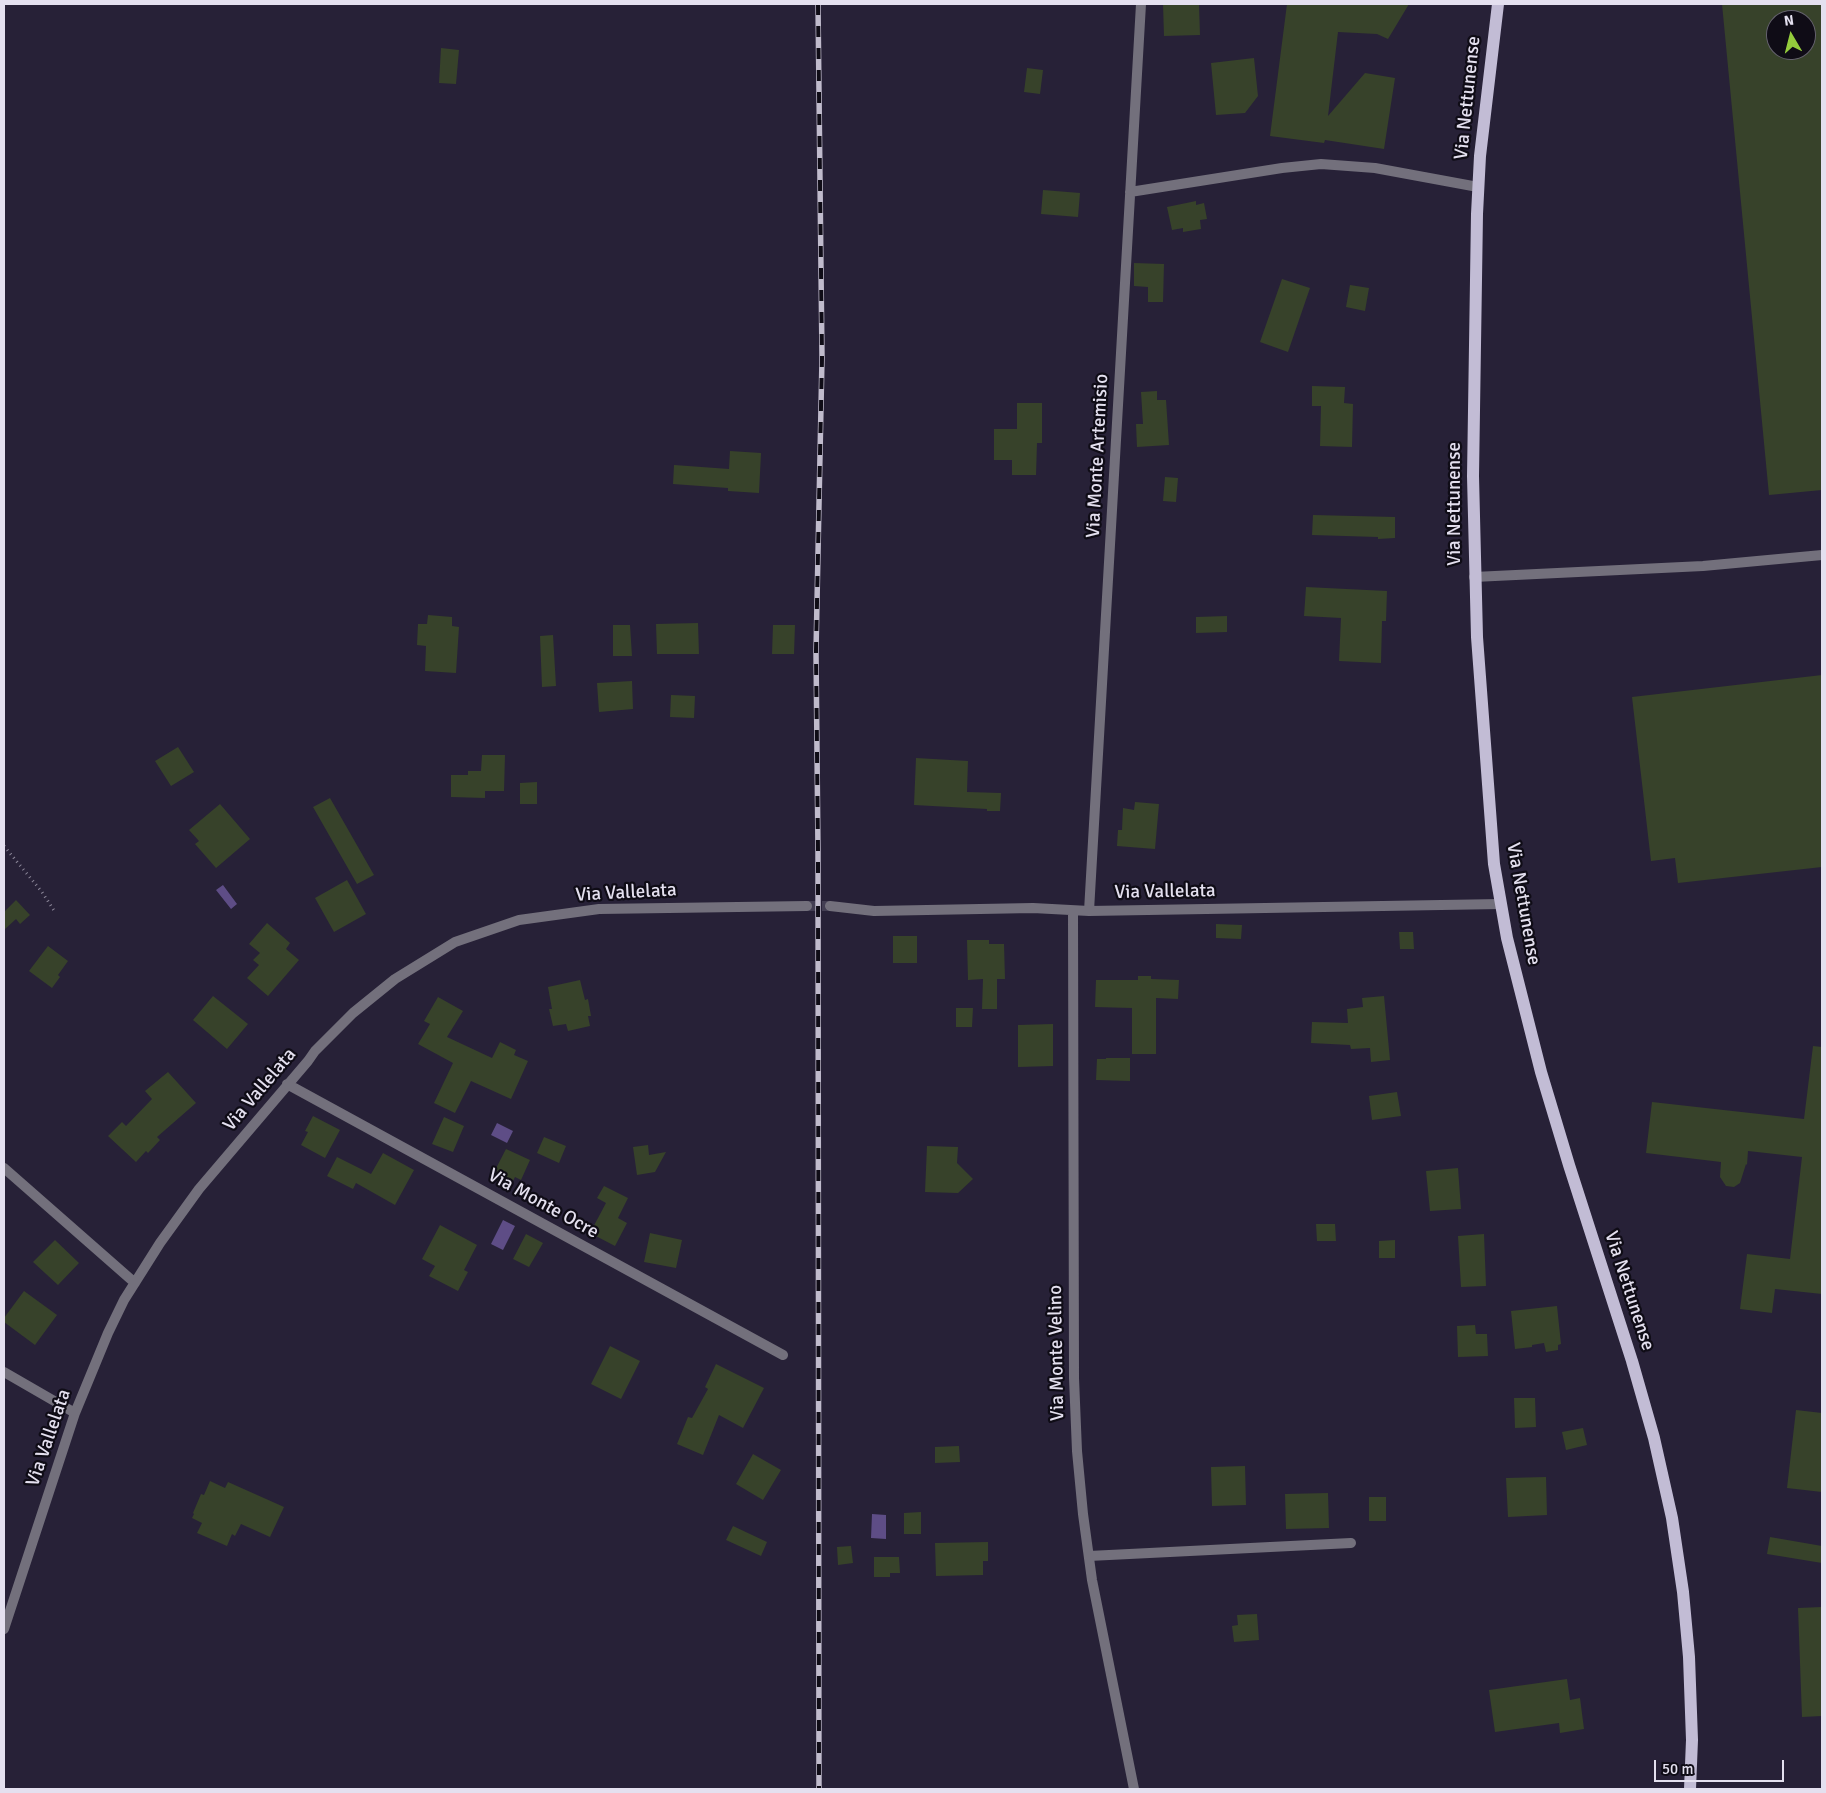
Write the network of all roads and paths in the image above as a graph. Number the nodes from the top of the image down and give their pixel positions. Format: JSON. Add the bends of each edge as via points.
{"nodes":[{"id":1,"x":1141,"y":4,"type":"edge"},
{"id":2,"x":1498,"y":4,"type":"edge"},
{"id":3,"x":1478,"y":187,"type":"junction"},
{"id":4,"x":1130,"y":192,"type":"junction"},
{"id":5,"x":1822,"y":555,"type":"edge"},
{"id":6,"x":1474,"y":577,"type":"junction"},
{"id":7,"x":4,"y":846,"type":"edge"},
{"id":8,"x":1500,"y":904,"type":"junction"},
{"id":9,"x":807,"y":906,"type":"tunnel mouth"},
{"id":10,"x":830,"y":906,"type":"tunnel mouth"},
{"id":11,"x":1073,"y":911,"type":"junction"},
{"id":12,"x":1089,"y":911,"type":"junction"},
{"id":13,"x":55,"y":912,"type":"dead end"},
{"id":14,"x":287,"y":1084,"type":"junction"},
{"id":15,"x":4,"y":1168,"type":"edge"},
{"id":16,"x":135,"y":1283,"type":"junction"},
{"id":17,"x":782,"y":1355,"type":"dead end"},
{"id":18,"x":4,"y":1372,"type":"edge"},
{"id":19,"x":75,"y":1413,"type":"junction"},
{"id":20,"x":1351,"y":1543,"type":"dead end"},
{"id":21,"x":1089,"y":1556,"type":"junction"},
{"id":22,"x":4,"y":1629,"type":"edge"},
{"id":23,"x":1134,"y":1789,"type":"edge"},
{"id":24,"x":1690,"y":1789,"type":"edge"}],
"edges":[{"from":1,"to":4,"type":"street","name":"Via Monte Artemisio"},
{"from":2,"to":3,"type":"main road","name":"Via Nettunense"},
{"from":3,"to":4,"type":"street","via":[[1375,168],[1321,164]]},
{"from":3,"to":6,"type":"main road","name":"Via Nettunense"},
{"from":4,"to":12,"type":"street","name":"Via Monte Artemisio"},
{"from":5,"to":6,"type":"street","via":[[1713,565]]},
{"from":6,"to":8,"type":"main road","name":"Via Nettunense","via":[[1494,864]]},
{"from":7,"to":13,"type":"path"},
{"from":8,"to":12,"type":"street","name":"Via Vallelata"},
{"from":8,"to":24,"type":"main road","name":"Via Nettunense","via":[[1548,1098],[1632,1361],[1667,1494],[1687,1634],[1692,1722]]},
{"from":9,"to":14,"type":"street","name":"Via Vallelata","via":[[599,909],[519,920],[490,929],[455,942],[395,979],[353,1013]]},
{"from":10,"to":11,"type":"street","name":"Via Vallelata","via":[[874,911],[1033,908]]},
{"from":11,"to":12,"type":"street","name":"Via Vallelata"},
{"from":11,"to":21,"type":"street","name":"Via Monte Velino","via":[[1074,1403]]},
{"from":14,"to":16,"type":"street","name":"Via Vallelata","via":[[181,1213]]},
{"from":14,"to":17,"type":"street","name":"Via Monte Ocre"},
{"from":15,"to":16,"type":"street"},
{"from":16,"to":19,"type":"street","name":"Via Vallelata","via":[[114,1318]]},
{"from":18,"to":19,"type":"street"},
{"from":19,"to":22,"type":"street","name":"Via Vallelata"},
{"from":20,"to":21,"type":"street"},
{"from":21,"to":23,"type":"street","name":"Via Monte Velino"}]}
